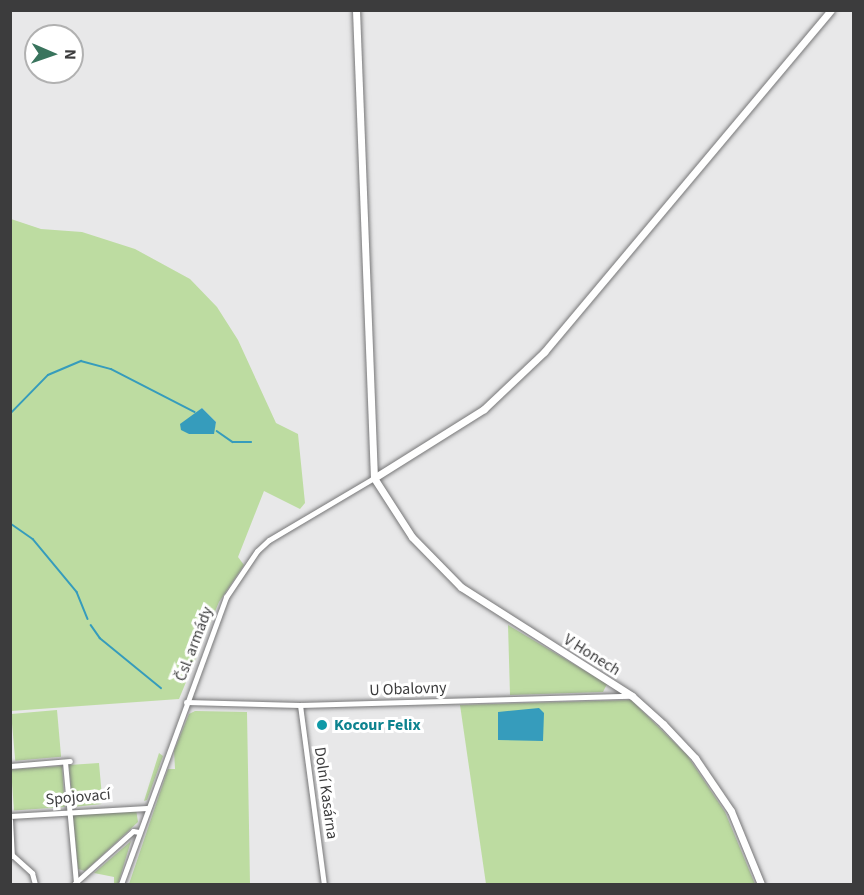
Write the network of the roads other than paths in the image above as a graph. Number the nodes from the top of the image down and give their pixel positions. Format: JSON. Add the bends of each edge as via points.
{"nodes":[{"id":1,"x":356,"y":10,"type":"edge"},
{"id":2,"x":831,"y":10,"type":"edge"},
{"id":3,"x":374,"y":478,"type":"junction"},
{"id":4,"x":632,"y":696,"type":"junction"},
{"id":5,"x":186,"y":702,"type":"junction"},
{"id":6,"x":300,"y":705,"type":"junction"},
{"id":7,"x":10,"y":766,"type":"edge"},
{"id":8,"x":147,"y":808,"type":"junction"},
{"id":9,"x":69,"y":811,"type":"junction"},
{"id":10,"x":10,"y":818,"type":"edge"},
{"id":11,"x":139,"y":832,"type":"junction"},
{"id":12,"x":11,"y":855,"type":"edge"},
{"id":13,"x":75,"y":884,"type":"edge"},
{"id":14,"x":35,"y":885,"type":"edge"},
{"id":15,"x":121,"y":885,"type":"edge"},
{"id":16,"x":324,"y":885,"type":"edge"},
{"id":17,"x":761,"y":885,"type":"edge"}],
"edges":[{"from":1,"to":3,"type":"street"},
{"from":2,"to":3,"type":"street","via":[[544,352],[484,409]]},
{"from":3,"to":4,"type":"street","name":"V Honech","via":[[412,537],[461,587]]},
{"from":3,"to":5,"type":"street","name":"Čsl. armády","via":[[295,522],[257,551],[226,597]]},
{"from":4,"to":6,"type":"street","name":"U Obalovny"},
{"from":4,"to":17,"type":"street","name":"V Honech","via":[[663,724],[714,784],[741,831]]},
{"from":5,"to":6,"type":"street","name":"U Obalovny"},
{"from":5,"to":8,"type":"street","name":"Čsl. armády"},
{"from":6,"to":16,"type":"street","name":"Dolní Kasárna"},
{"from":7,"to":9,"type":"street","via":[[68,761]]},
{"from":8,"to":9,"type":"street","name":"Spojovací"},
{"from":8,"to":11,"type":"street","name":"Čsl. armády"},
{"from":9,"to":10,"type":"street","name":"Spojovací"},
{"from":9,"to":13,"type":"street"},
{"from":10,"to":12,"type":"street"},
{"from":11,"to":13,"type":"street","via":[[134,831]]},
{"from":11,"to":15,"type":"street","name":"Čsl. armády"},
{"from":12,"to":14,"type":"street","via":[[32,873]]}]}
